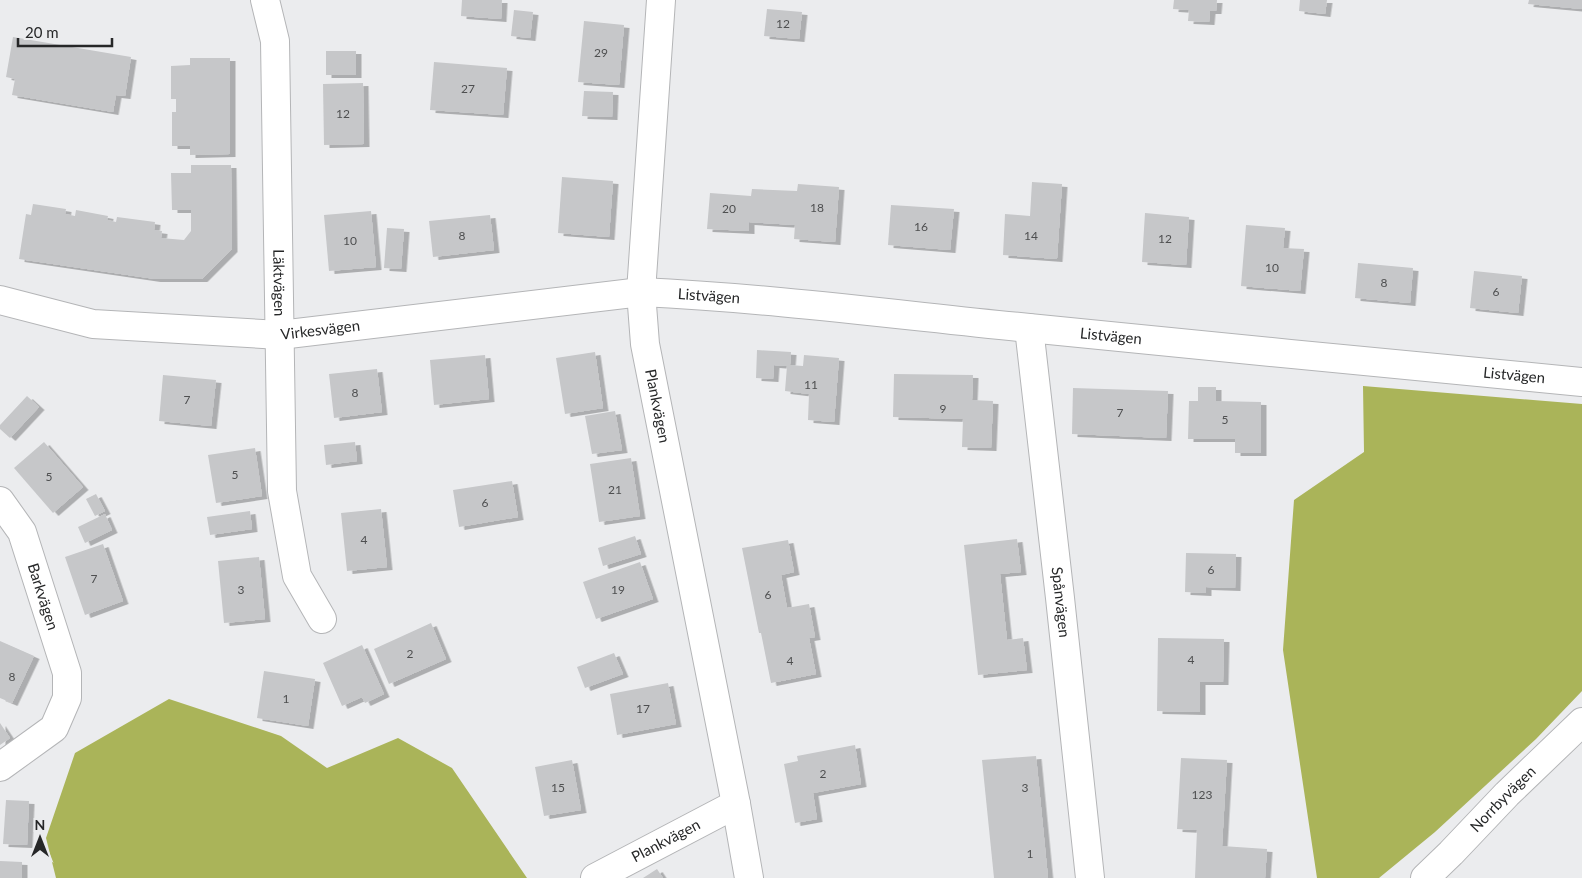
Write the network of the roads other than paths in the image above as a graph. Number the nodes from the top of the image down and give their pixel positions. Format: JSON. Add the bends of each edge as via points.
{"nodes":[{"id":1,"x":264,"y":0,"type":"edge"},
{"id":2,"x":661,"y":0,"type":"edge"},
{"id":3,"x":641,"y":292,"type":"junction"},
{"id":4,"x":0,"y":300,"type":"edge"},
{"id":5,"x":1028,"y":328,"type":"junction"},
{"id":6,"x":280,"y":335,"type":"junction"},
{"id":7,"x":1582,"y":382,"type":"edge"},
{"id":8,"x":0,"y":501,"type":"edge"},
{"id":9,"x":322,"y":619,"type":"dead end"},
{"id":10,"x":1582,"y":722,"type":"edge"},
{"id":11,"x":0,"y":767,"type":"edge"},
{"id":12,"x":736,"y":804,"type":"junction"},
{"id":13,"x":594,"y":878,"type":"edge"},
{"id":14,"x":749,"y":878,"type":"edge"},
{"id":15,"x":1090,"y":878,"type":"edge"},
{"id":16,"x":1425,"y":878,"type":"edge"}],
"edges":[{"from":1,"to":6,"type":"street","name":"Läktvägen","via":[[275,41]]},
{"from":2,"to":3,"type":"street","name":"Plankvägen"},
{"from":3,"to":5,"type":"street","name":"Listvägen","via":[[747,298]]},
{"from":3,"to":6,"type":"street","name":"Virkesvägen"},
{"from":3,"to":12,"type":"street","name":"Plankvägen","via":[[645,344]]},
{"from":4,"to":6,"type":"street","name":"Virkesvägen","via":[[93,324]]},
{"from":5,"to":7,"type":"street","name":"Listvägen"},
{"from":5,"to":15,"type":"street","name":"Spånvägen"},
{"from":6,"to":9,"type":"street","name":"Läktvägen","via":[[282,491],[297,576]]},
{"from":8,"to":11,"type":"street","name":"Barkvägen","via":[[22,532],[67,673],[67,698],[54,728]]},
{"from":10,"to":16,"type":"street","name":"Norrbyvägen"},
{"from":12,"to":13,"type":"street","name":"Plankvägen"},
{"from":12,"to":14,"type":"street","name":"Plankvägen"}]}
